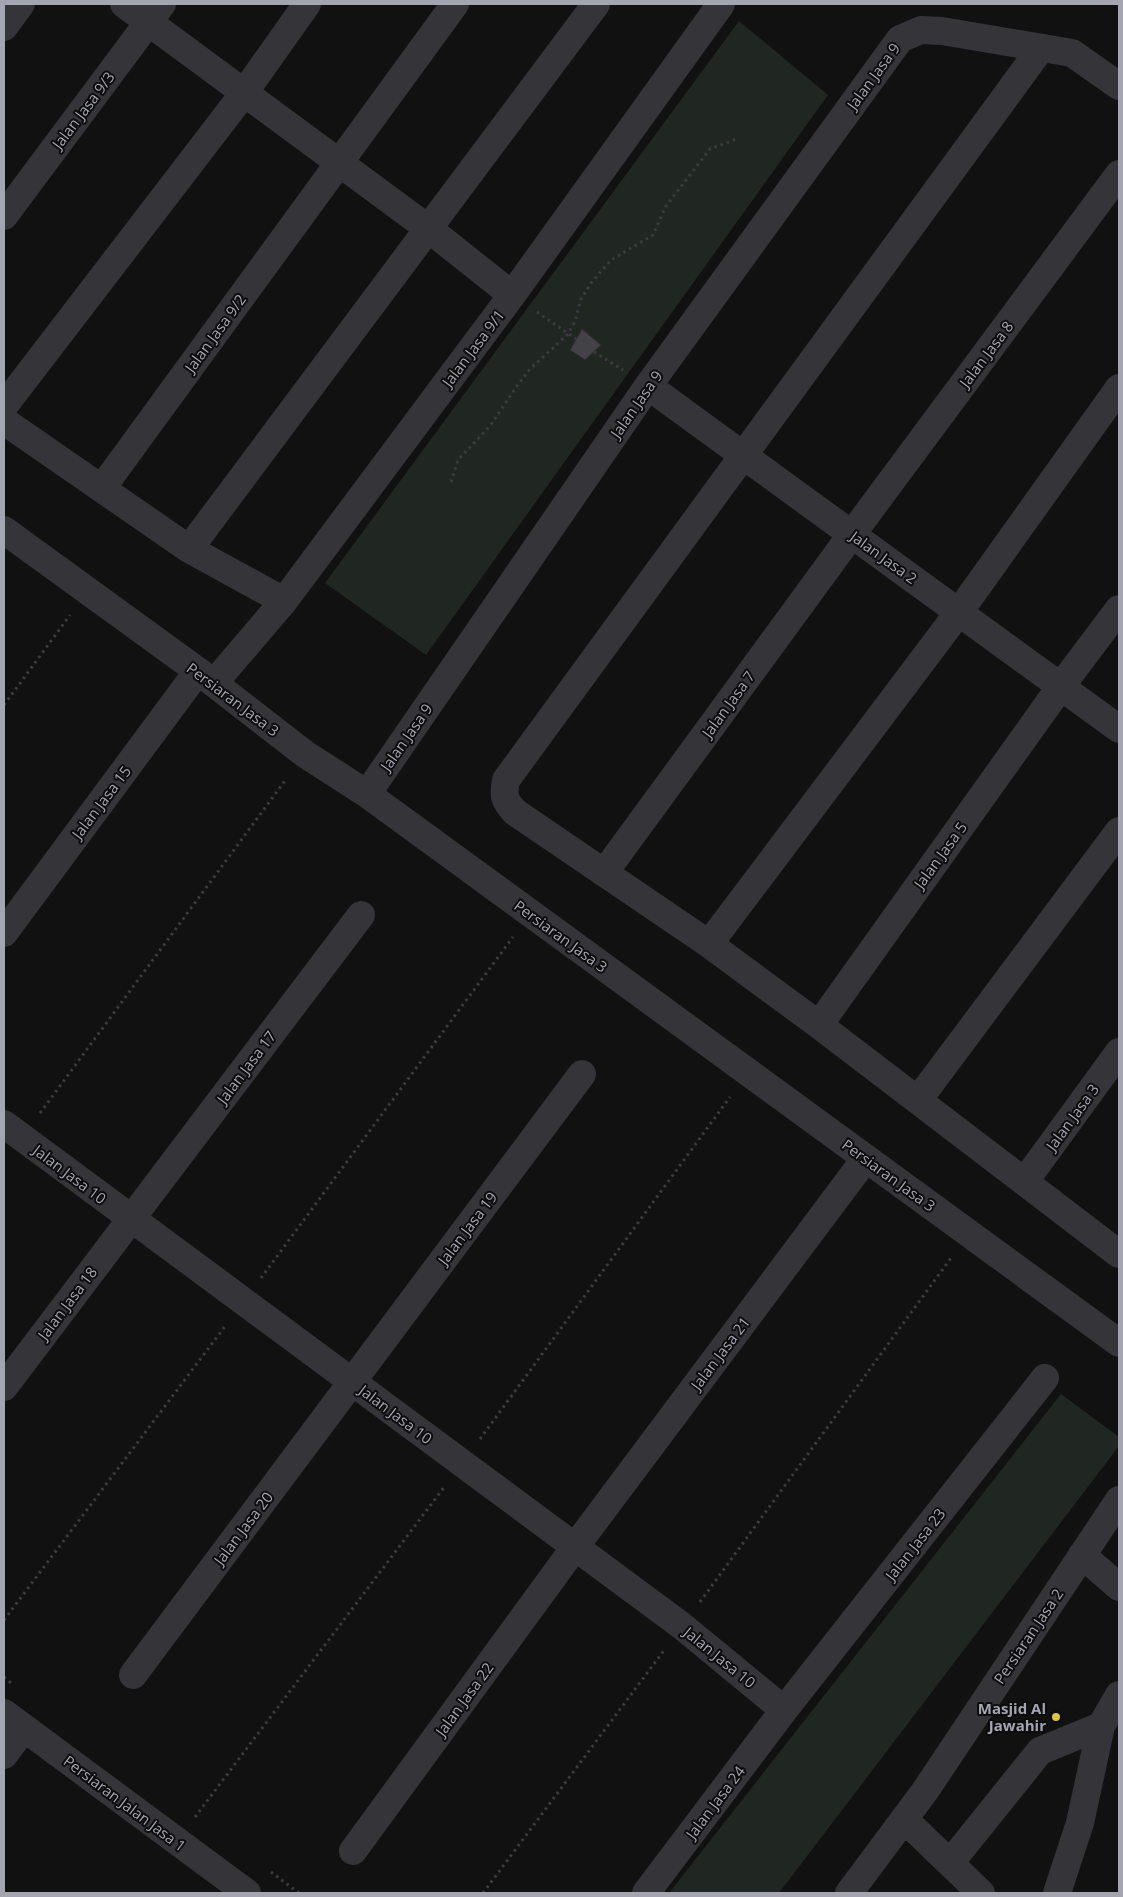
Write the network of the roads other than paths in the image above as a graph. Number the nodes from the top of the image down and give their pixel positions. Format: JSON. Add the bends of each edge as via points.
{"nodes":[{"id":1,"x":21,"y":4,"type":"edge"},
{"id":2,"x":124,"y":4,"type":"edge"},
{"id":3,"x":307,"y":4,"type":"edge"},
{"id":4,"x":455,"y":4,"type":"edge"},
{"id":5,"x":596,"y":4,"type":"edge"},
{"id":6,"x":721,"y":4,"type":"edge"},
{"id":7,"x":155,"y":13,"type":"edge"},
{"id":8,"x":4,"y":27,"type":"edge"},
{"id":9,"x":1041,"y":48,"type":"junction"},
{"id":10,"x":1119,"y":86,"type":"edge"},
{"id":11,"x":244,"y":93,"type":"junction"},
{"id":12,"x":339,"y":163,"type":"junction"},
{"id":13,"x":1119,"y":174,"type":"edge"},
{"id":14,"x":4,"y":216,"type":"edge"},
{"id":15,"x":429,"y":229,"type":"junction"},
{"id":16,"x":512,"y":295,"type":"junction"},
{"id":17,"x":648,"y":386,"type":"junction"},
{"id":18,"x":1119,"y":388,"type":"edge"},
{"id":19,"x":4,"y":406,"type":"edge"},
{"id":20,"x":4,"y":420,"type":"edge"},
{"id":21,"x":743,"y":456,"type":"junction"},
{"id":22,"x":102,"y":488,"type":"junction"},
{"id":23,"x":4,"y":530,"type":"edge"},
{"id":24,"x":852,"y":534,"type":"junction"},
{"id":25,"x":189,"y":549,"type":"junction"},
{"id":26,"x":284,"y":601,"type":"junction"},
{"id":27,"x":1119,"y":609,"type":"edge"},
{"id":28,"x":959,"y":612,"type":"junction"},
{"id":29,"x":206,"y":677,"type":"junction"},
{"id":30,"x":1061,"y":686,"type":"junction"},
{"id":31,"x":1119,"y":729,"type":"edge"},
{"id":32,"x":367,"y":794,"type":"junction"},
{"id":33,"x":1119,"y":831,"type":"edge"},
{"id":34,"x":604,"y":873,"type":"junction"},
{"id":35,"x":361,"y":915,"type":"dead end"},
{"id":36,"x":4,"y":933,"type":"edge"},
{"id":37,"x":709,"y":944,"type":"junction"},
{"id":38,"x":820,"y":1025,"type":"junction"},
{"id":39,"x":1119,"y":1052,"type":"edge"},
{"id":40,"x":582,"y":1074,"type":"dead end"},
{"id":41,"x":918,"y":1100,"type":"junction"},
{"id":42,"x":13,"y":1131,"type":"edge"},
{"id":43,"x":866,"y":1158,"type":"junction"},
{"id":44,"x":1025,"y":1181,"type":"junction"},
{"id":45,"x":131,"y":1219,"type":"junction"},
{"id":46,"x":1119,"y":1254,"type":"edge"},
{"id":47,"x":1119,"y":1343,"type":"edge"},
{"id":48,"x":1045,"y":1378,"type":"dead end"},
{"id":49,"x":352,"y":1382,"type":"junction"},
{"id":50,"x":4,"y":1387,"type":"edge"},
{"id":51,"x":1119,"y":1500,"type":"edge"},
{"id":52,"x":575,"y":1547,"type":"junction"},
{"id":53,"x":1082,"y":1555,"type":"junction"},
{"id":54,"x":1119,"y":1587,"type":"edge"},
{"id":55,"x":133,"y":1674,"type":"dead end"},
{"id":56,"x":1119,"y":1694,"type":"edge"},
{"id":57,"x":784,"y":1710,"type":"junction"},
{"id":58,"x":14,"y":1720,"type":"edge"},
{"id":59,"x":1101,"y":1726,"type":"junction"},
{"id":60,"x":4,"y":1755,"type":"edge"},
{"id":61,"x":904,"y":1819,"type":"junction"},
{"id":62,"x":353,"y":1850,"type":"dead end"},
{"id":63,"x":950,"y":1863,"type":"junction"},
{"id":64,"x":247,"y":1893,"type":"edge"},
{"id":65,"x":646,"y":1893,"type":"edge"},
{"id":66,"x":849,"y":1893,"type":"edge"},
{"id":67,"x":981,"y":1893,"type":"edge"},
{"id":68,"x":1058,"y":1893,"type":"edge"}],
"edges":[{"from":1,"to":8,"type":"street"},
{"from":2,"to":7,"type":"street"},
{"from":3,"to":11,"type":"street"},
{"from":4,"to":12,"type":"street","name":"Jalan Jasa 9/2"},
{"from":5,"to":15,"type":"street"},
{"from":6,"to":16,"type":"street","name":"Jalan Jasa 9/1"},
{"from":7,"to":11,"type":"street"},
{"from":7,"to":14,"type":"street","name":"Jalan Jasa 9/3"},
{"from":9,"to":10,"type":"street","via":[[1072,53]]},
{"from":9,"to":17,"type":"street","name":"Jalan Jasa 9","via":[[942,31],[921,30],[900,39]]},
{"from":9,"to":21,"type":"street"},
{"from":11,"to":12,"type":"street"},
{"from":11,"to":19,"type":"street"},
{"from":12,"to":15,"type":"street"},
{"from":12,"to":22,"type":"street","name":"Jalan Jasa 9/2"},
{"from":13,"to":24,"type":"street","name":"Jalan Jasa 8"},
{"from":15,"to":16,"type":"street"},
{"from":15,"to":25,"type":"street"},
{"from":16,"to":26,"type":"street","name":"Jalan Jasa 9/1"},
{"from":17,"to":21,"type":"street","name":"Jalan Jasa 2"},
{"from":17,"to":32,"type":"street","name":"Jalan Jasa 9"},
{"from":18,"to":28,"type":"street"},
{"from":20,"to":22,"type":"street"},
{"from":21,"to":24,"type":"street","name":"Jalan Jasa 2"},
{"from":21,"to":34,"type":"street","via":[[506,780],[505,802],[515,812]]},
{"from":22,"to":25,"type":"street"},
{"from":23,"to":29,"type":"street","name":"Persiaran Jasa 3"},
{"from":24,"to":28,"type":"street","name":"Jalan Jasa 2"},
{"from":24,"to":34,"type":"street","name":"Jalan Jasa 7"},
{"from":25,"to":26,"type":"street"},
{"from":26,"to":29,"type":"street","name":"Jalan Jasa 9/1"},
{"from":27,"to":30,"type":"street","name":"Jalan Jasa 5"},
{"from":28,"to":30,"type":"street","name":"Jalan Jasa 2"},
{"from":28,"to":37,"type":"street"},
{"from":29,"to":32,"type":"street","name":"Persiaran Jasa 3","via":[[305,754]]},
{"from":29,"to":36,"type":"street","name":"Jalan Jasa 15"},
{"from":30,"to":31,"type":"street","name":"Jalan Jasa 2"},
{"from":30,"to":38,"type":"street","name":"Jalan Jasa 5"},
{"from":32,"to":43,"type":"street","name":"Persiaran Jasa 3"},
{"from":33,"to":41,"type":"street"},
{"from":34,"to":37,"type":"street"},
{"from":35,"to":45,"type":"street","name":"Jalan Jasa 17"},
{"from":37,"to":38,"type":"street"},
{"from":38,"to":41,"type":"street"},
{"from":39,"to":44,"type":"street","name":"Jalan Jasa 3"},
{"from":40,"to":49,"type":"street","name":"Jalan Jasa 19"},
{"from":41,"to":44,"type":"street"},
{"from":42,"to":45,"type":"street","name":"Jalan Jasa 10"},
{"from":43,"to":47,"type":"street","name":"Persiaran Jasa 3"},
{"from":43,"to":52,"type":"street","name":"Jalan Jasa 21"},
{"from":44,"to":46,"type":"street"},
{"from":45,"to":49,"type":"street","name":"Jalan Jasa 10"},
{"from":45,"to":50,"type":"street","name":"Jalan Jasa 18"},
{"from":48,"to":57,"type":"street","name":"Jalan Jasa 23"},
{"from":49,"to":52,"type":"street","name":"Jalan Jasa 10"},
{"from":49,"to":55,"type":"street","name":"Jalan Jasa 20"},
{"from":51,"to":53,"type":"street","name":"Persiaran Jasa 2"},
{"from":52,"to":57,"type":"street","name":"Jalan Jasa 10","via":[[682,1626]]},
{"from":52,"to":62,"type":"street","name":"Jalan Jasa 22"},
{"from":53,"to":54,"type":"street"},
{"from":53,"to":61,"type":"street","name":"Persiaran Jasa 2"},
{"from":56,"to":59,"type":"street"},
{"from":57,"to":65,"type":"street","name":"Jalan Jasa 24"},
{"from":58,"to":60,"type":"street"},
{"from":58,"to":64,"type":"street","name":"Persiaran Jalan Jasa 1"},
{"from":59,"to":63,"type":"street","via":[[1040,1752]]},
{"from":59,"to":68,"type":"street","via":[[1080,1823]]},
{"from":61,"to":63,"type":"street"},
{"from":61,"to":66,"type":"street","name":"Persiaran Jasa 2"},
{"from":63,"to":67,"type":"street"}]}
